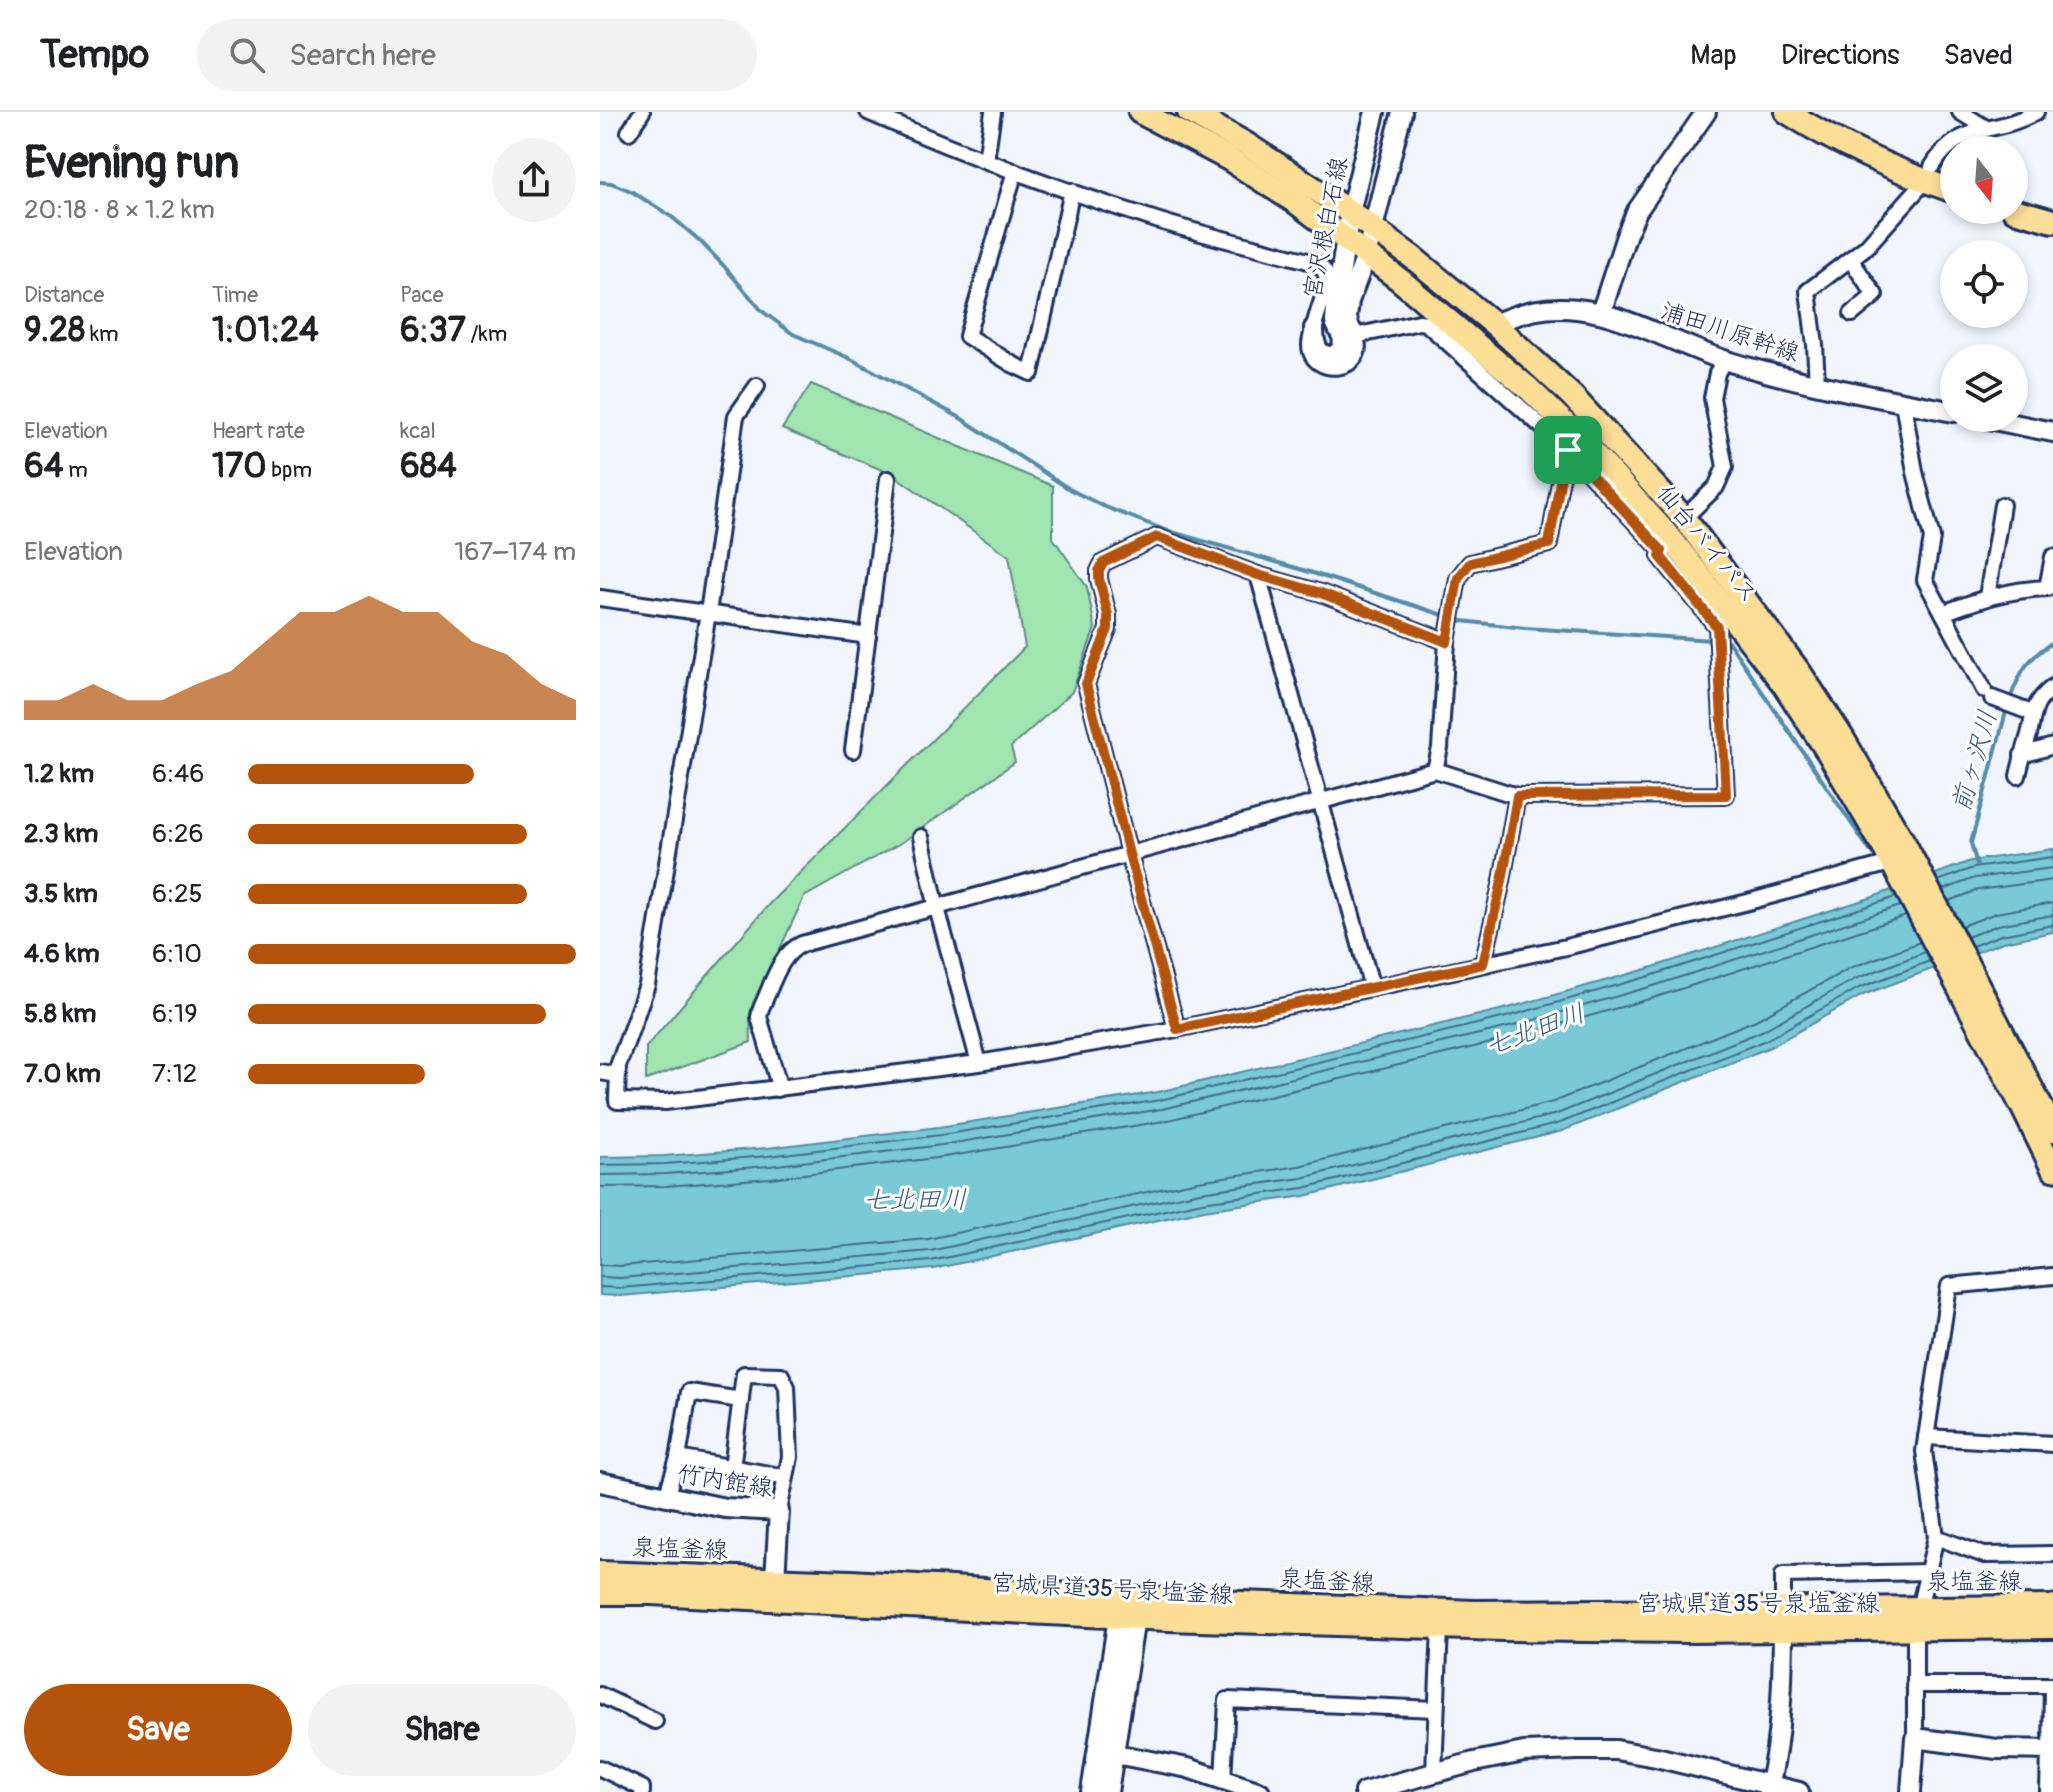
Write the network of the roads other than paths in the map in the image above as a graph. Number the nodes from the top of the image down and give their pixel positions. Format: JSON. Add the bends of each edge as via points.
{"nodes":[{"id":1,"x":642,"y":112,"type":"edge"},
{"id":2,"x":868,"y":112,"type":"edge"},
{"id":3,"x":993,"y":112,"type":"edge"},
{"id":4,"x":1140,"y":112,"type":"edge"},
{"id":5,"x":1189,"y":112,"type":"edge"},
{"id":6,"x":1375,"y":112,"type":"edge"},
{"id":7,"x":1402,"y":112,"type":"edge"},
{"id":8,"x":1706,"y":112,"type":"edge"},
{"id":9,"x":1787,"y":112,"type":"edge"},
{"id":10,"x":1814,"y":112,"type":"edge"},
{"id":11,"x":1960,"y":112,"type":"edge"},
{"id":12,"x":2036,"y":112,"type":"edge"},
{"id":13,"x":1986,"y":128,"type":"junction"},
{"id":14,"x":629,"y":132,"type":"dead end"},
{"id":15,"x":986,"y":160,"type":"junction"},
{"id":16,"x":1015,"y":171,"type":"junction"},
{"id":17,"x":1928,"y":174,"type":"junction"},
{"id":18,"x":1940,"y":174,"type":"edge"},
{"id":19,"x":1940,"y":182,"type":"edge"},
{"id":20,"x":1072,"y":191,"type":"junction"},
{"id":21,"x":2028,"y":198,"type":"edge"},
{"id":22,"x":2053,"y":206,"type":"edge"},
{"id":23,"x":1350,"y":212,"type":"junction"},
{"id":24,"x":2028,"y":214,"type":"edge"},
{"id":25,"x":2053,"y":221,"type":"edge"},
{"id":26,"x":1373,"y":230,"type":"junction"},
{"id":27,"x":1346,"y":239,"type":"junction"},
{"id":28,"x":1366,"y":256,"type":"junction"},
{"id":29,"x":1850,"y":259,"type":"junction"},
{"id":30,"x":1601,"y":313,"type":"junction"},
{"id":31,"x":1852,"y":314,"type":"dead end"},
{"id":32,"x":1494,"y":324,"type":"junction"},
{"id":33,"x":1314,"y":328,"type":"junction"},
{"id":34,"x":1355,"y":336,"type":"junction"},
{"id":35,"x":1724,"y":360,"type":"junction"},
{"id":36,"x":1817,"y":385,"type":"junction"},
{"id":37,"x":757,"y":386,"type":"dead end"},
{"id":38,"x":1903,"y":402,"type":"junction"},
{"id":39,"x":1940,"y":409,"type":"edge"},
{"id":40,"x":2028,"y":427,"type":"edge"},
{"id":41,"x":2053,"y":432,"type":"edge"},
{"id":42,"x":1574,"y":444,"type":"junction"},
{"id":43,"x":888,"y":479,"type":"dead end"},
{"id":44,"x":2002,"y":505,"type":"dead end"},
{"id":45,"x":1684,"y":518,"type":"junction"},
{"id":46,"x":1667,"y":545,"type":"junction"},
{"id":47,"x":2053,"y":557,"type":"edge"},
{"id":48,"x":1258,"y":575,"type":"junction"},
{"id":49,"x":1987,"y":597,"type":"junction"},
{"id":50,"x":600,"y":598,"type":"edge"},
{"id":51,"x":708,"y":613,"type":"junction"},
{"id":52,"x":1943,"y":613,"type":"junction"},
{"id":53,"x":868,"y":636,"type":"junction"},
{"id":54,"x":1447,"y":639,"type":"junction"},
{"id":55,"x":2053,"y":687,"type":"edge"},
{"id":56,"x":2032,"y":713,"type":"junction"},
{"id":57,"x":2053,"y":746,"type":"edge"},
{"id":58,"x":853,"y":750,"type":"dead end"},
{"id":59,"x":2022,"y":755,"type":"junction"},
{"id":60,"x":1435,"y":770,"type":"junction"},
{"id":61,"x":2018,"y":776,"type":"dead end"},
{"id":62,"x":1517,"y":796,"type":"junction"},
{"id":63,"x":1322,"y":802,"type":"junction"},
{"id":64,"x":921,"y":837,"type":"dead end"},
{"id":65,"x":1129,"y":854,"type":"junction"},
{"id":66,"x":1891,"y":854,"type":"junction"},
{"id":67,"x":937,"y":908,"type":"junction"},
{"id":68,"x":1483,"y":964,"type":"junction"},
{"id":69,"x":1372,"y":988,"type":"junction"},
{"id":70,"x":1177,"y":1029,"type":"junction"},
{"id":71,"x":979,"y":1063,"type":"junction"},
{"id":72,"x":600,"y":1072,"type":"edge"},
{"id":73,"x":618,"y":1082,"type":"junction"},
{"id":74,"x":600,"y":1089,"type":"edge"},
{"id":75,"x":777,"y":1089,"type":"junction"},
{"id":76,"x":2030,"y":1103,"type":"junction"},
{"id":77,"x":2053,"y":1130,"type":"edge"},
{"id":78,"x":2053,"y":1169,"type":"edge"},
{"id":79,"x":2053,"y":1276,"type":"edge"},
{"id":80,"x":741,"y":1400,"type":"junction"},
{"id":81,"x":1926,"y":1437,"type":"junction"},
{"id":82,"x":2053,"y":1444,"type":"edge"},
{"id":83,"x":678,"y":1458,"type":"junction"},
{"id":84,"x":732,"y":1468,"type":"junction"},
{"id":85,"x":786,"y":1477,"type":"junction"},
{"id":86,"x":600,"y":1482,"type":"edge"},
{"id":87,"x":666,"y":1497,"type":"junction"},
{"id":88,"x":779,"y":1511,"type":"junction"},
{"id":89,"x":1936,"y":1537,"type":"junction"},
{"id":90,"x":2053,"y":1554,"type":"edge"},
{"id":91,"x":1928,"y":1572,"type":"junction"},
{"id":92,"x":600,"y":1573,"type":"edge"},
{"id":93,"x":775,"y":1579,"type":"junction"},
{"id":94,"x":600,"y":1593,"type":"edge"},
{"id":95,"x":1129,"y":1607,"type":"junction"},
{"id":96,"x":2053,"y":1607,"type":"edge"},
{"id":97,"x":1918,"y":1618,"type":"junction"},
{"id":98,"x":1783,"y":1619,"type":"junction"},
{"id":99,"x":1440,"y":1627,"type":"junction"},
{"id":100,"x":2053,"y":1627,"type":"edge"},
{"id":101,"x":1914,"y":1685,"type":"junction"},
{"id":102,"x":2053,"y":1685,"type":"edge"},
{"id":103,"x":600,"y":1695,"type":"edge"},
{"id":104,"x":1436,"y":1709,"type":"junction"},
{"id":105,"x":655,"y":1721,"type":"dead end"},
{"id":106,"x":1915,"y":1738,"type":"junction"},
{"id":107,"x":2051,"y":1750,"type":"junction"},
{"id":108,"x":1115,"y":1754,"type":"junction"},
{"id":109,"x":600,"y":1768,"type":"edge"},
{"id":110,"x":1434,"y":1772,"type":"junction"},
{"id":111,"x":1223,"y":1780,"type":"junction"},
{"id":112,"x":1769,"y":1788,"type":"edge"},
{"id":113,"x":642,"y":1792,"type":"edge"},
{"id":114,"x":1091,"y":1792,"type":"edge"},
{"id":115,"x":1108,"y":1792,"type":"edge"},
{"id":116,"x":1260,"y":1792,"type":"edge"},
{"id":117,"x":1364,"y":1792,"type":"edge"},
{"id":118,"x":1799,"y":1792,"type":"edge"},
{"id":119,"x":1911,"y":1792,"type":"edge"},
{"id":120,"x":2050,"y":1792,"type":"edge"}],
"edges":[{"from":1,"to":14,"type":"street"},
{"from":2,"to":15,"type":"street"},
{"from":3,"to":15,"type":"street"},
{"from":4,"to":27,"type":"main road","name":"仙台バイパス","via":[[1229,159]]},
{"from":5,"to":23,"type":"main road","name":"仙台バイパス"},
{"from":6,"to":23,"type":"street","name":"宮沢根白石線"},
{"from":7,"to":26,"type":"street","name":"宮沢根白石線"},
{"from":8,"to":30,"type":"street","via":[[1637,211]]},
{"from":9,"to":17,"type":"main road","via":[[1866,156]]},
{"from":10,"to":17,"type":"main road"},
{"from":11,"to":13,"type":"street"},
{"from":12,"to":13,"type":"street"},
{"from":13,"to":17,"type":"street","via":[[1959,137]]},
{"from":15,"to":16,"type":"street"},
{"from":16,"to":20,"type":"street"},
{"from":16,"to":20,"type":"street","via":[[967,336],[1031,373]]},
{"from":17,"to":18,"type":"main road"},
{"from":17,"to":19,"type":"main road"},
{"from":17,"to":29,"type":"street"},
{"from":20,"to":33,"type":"street","via":[[1322,267],[1327,284]]},
{"from":21,"to":22,"type":"main road"},
{"from":23,"to":26,"type":"main road","name":"仙台バイパス"},
{"from":23,"to":27,"type":"street","name":"宮沢根白石線"},
{"from":24,"to":25,"type":"main road"},
{"from":26,"to":28,"type":"street","name":"宮沢根白石線"},
{"from":26,"to":32,"type":"main road","name":"仙台バイパス"},
{"from":27,"to":28,"type":"main road","name":"仙台バイパス"},
{"from":27,"to":33,"type":"street","name":"宮沢根白石線","via":[[1335,316],[1342,349],[1323,355]]},
{"from":28,"to":34,"type":"street","name":"宮沢根白石線","via":[[1347,310]]},
{"from":28,"to":42,"type":"main road","name":"仙台バイパス","via":[[1528,388]]},
{"from":29,"to":31,"type":"street","via":[[1875,295]]},
{"from":29,"to":36,"type":"street","via":[[1808,291]]},
{"from":30,"to":32,"type":"street","name":"浦田川原幹線","via":[[1547,307]]},
{"from":30,"to":35,"type":"street","name":"浦田川原幹線"},
{"from":32,"to":45,"type":"main road","name":"仙台バイパス","via":[[1572,396]]},
{"from":33,"to":34,"type":"street","via":[[1313,357],[1332,367],[1352,360],[1358,348]]},
{"from":34,"to":42,"type":"street","via":[[1426,323]]},
{"from":35,"to":36,"type":"street","name":"浦田川原幹線"},
{"from":35,"to":45,"type":"street","via":[[1712,398],[1725,467],[1716,487]]},
{"from":36,"to":38,"type":"street","name":"浦田川原幹線"},
{"from":37,"to":51,"type":"street","via":[[736,416]]},
{"from":38,"to":39,"type":"street","name":"浦田川原幹線"},
{"from":38,"to":52,"type":"street","via":[[1932,538],[1925,580]]},
{"from":40,"to":41,"type":"street"},
{"from":42,"to":46,"type":"main road","name":"仙台バイパス"},
{"from":42,"to":54,"type":"street","via":[[1564,460],[1549,544],[1470,563],[1458,578]]},
{"from":43,"to":53,"type":"street"},
{"from":44,"to":49,"type":"street"},
{"from":45,"to":66,"type":"main road","name":"仙台バイパス","via":[[1843,739]]},
{"from":46,"to":62,"type":"street","via":[[1660,556],[1717,627],[1726,795]]},
{"from":46,"to":66,"type":"main road","name":"仙台バイパス","via":[[1785,686]]},
{"from":47,"to":49,"type":"street","via":[[2047,588]]},
{"from":48,"to":54,"type":"street"},
{"from":48,"to":63,"type":"street"},
{"from":48,"to":65,"type":"street","via":[[1157,537],[1103,563],[1099,571],[1108,629],[1086,684]]},
{"from":49,"to":52,"type":"street"},
{"from":50,"to":51,"type":"street"},
{"from":51,"to":53,"type":"street"},
{"from":51,"to":73,"type":"street","via":[[647,985],[618,1066]]},
{"from":52,"to":56,"type":"street","via":[[1992,696]]},
{"from":53,"to":58,"type":"street"},
{"from":54,"to":60,"type":"street"},
{"from":55,"to":56,"type":"street"},
{"from":56,"to":59,"type":"street"},
{"from":57,"to":59,"type":"street"},
{"from":59,"to":61,"type":"street"},
{"from":60,"to":62,"type":"street"},
{"from":60,"to":63,"type":"street"},
{"from":62,"to":68,"type":"street"},
{"from":63,"to":65,"type":"street"},
{"from":63,"to":69,"type":"street"},
{"from":64,"to":67,"type":"street"},
{"from":65,"to":67,"type":"street"},
{"from":65,"to":70,"type":"street"},
{"from":66,"to":68,"type":"street","via":[[1653,926]]},
{"from":66,"to":76,"type":"main road","name":"仙台バイパス"},
{"from":67,"to":71,"type":"street"},
{"from":67,"to":75,"type":"street","via":[[802,944],[785,957],[759,1017]]},
{"from":68,"to":69,"type":"street"},
{"from":69,"to":70,"type":"street"},
{"from":70,"to":71,"type":"street"},
{"from":71,"to":75,"type":"street"},
{"from":72,"to":73,"type":"street"},
{"from":73,"to":74,"type":"street"},
{"from":73,"to":75,"type":"street","via":[[617,1101],[665,1102]]},
{"from":76,"to":77,"type":"main road","name":"仙台バイパス"},
{"from":76,"to":78,"type":"main road","name":"仙台バイパス"},
{"from":79,"to":81,"type":"street","via":[[1949,1286]]},
{"from":80,"to":83,"type":"street","via":[[689,1392]]},
{"from":80,"to":84,"type":"street"},
{"from":80,"to":85,"type":"street","via":[[744,1374],[781,1375],[787,1387]]},
{"from":81,"to":82,"type":"street"},
{"from":81,"to":89,"type":"street"},
{"from":83,"to":84,"type":"street"},
{"from":83,"to":87,"type":"street"},
{"from":84,"to":85,"type":"street"},
{"from":85,"to":88,"type":"street"},
{"from":86,"to":87,"type":"street","name":"竹内館線"},
{"from":87,"to":88,"type":"street","name":"竹内館線"},
{"from":88,"to":93,"type":"street","name":"竹内館線"},
{"from":89,"to":90,"type":"street","via":[[1984,1555]]},
{"from":89,"to":91,"type":"street"},
{"from":91,"to":97,"type":"street"},
{"from":91,"to":98,"type":"street","via":[[1783,1575]]},
{"from":92,"to":93,"type":"main road","name":"泉塩釜線"},
{"from":93,"to":95,"type":"main road","name":"泉塩釜線"},
{"from":94,"to":95,"type":"main road","name":"宮城県道35号泉塩釜線"},
{"from":95,"to":98,"type":"main road","name":"泉塩釜線"},
{"from":95,"to":99,"type":"main road","name":"宮城県道35号泉塩釜線"},
{"from":95,"to":108,"type":"street"},
{"from":95,"to":114,"type":"street"},
{"from":96,"to":97,"type":"main road","name":"泉塩釜線"},
{"from":97,"to":98,"type":"main road","name":"宮城県道35号泉塩釜線"},
{"from":97,"to":100,"type":"main road","name":"宮城県道35号泉塩釜線"},
{"from":97,"to":101,"type":"street"},
{"from":98,"to":99,"type":"main road","name":"宮城県道35号泉塩釜線","via":[[1686,1631]]},
{"from":98,"to":112,"type":"street","via":[[1780,1725]]},
{"from":99,"to":104,"type":"street"},
{"from":101,"to":102,"type":"street"},
{"from":101,"to":106,"type":"street"},
{"from":102,"to":107,"type":"street"},
{"from":103,"to":105,"type":"street"},
{"from":104,"to":110,"type":"street"},
{"from":104,"to":111,"type":"street","via":[[1227,1700]]},
{"from":106,"to":107,"type":"street"},
{"from":106,"to":119,"type":"street"},
{"from":107,"to":120,"type":"street"},
{"from":108,"to":111,"type":"street"},
{"from":108,"to":115,"type":"street"},
{"from":109,"to":113,"type":"street"},
{"from":110,"to":112,"type":"street","via":[[1524,1752],[1616,1750]]},
{"from":110,"to":117,"type":"street"},
{"from":111,"to":116,"type":"street"},
{"from":112,"to":118,"type":"street"}]}
